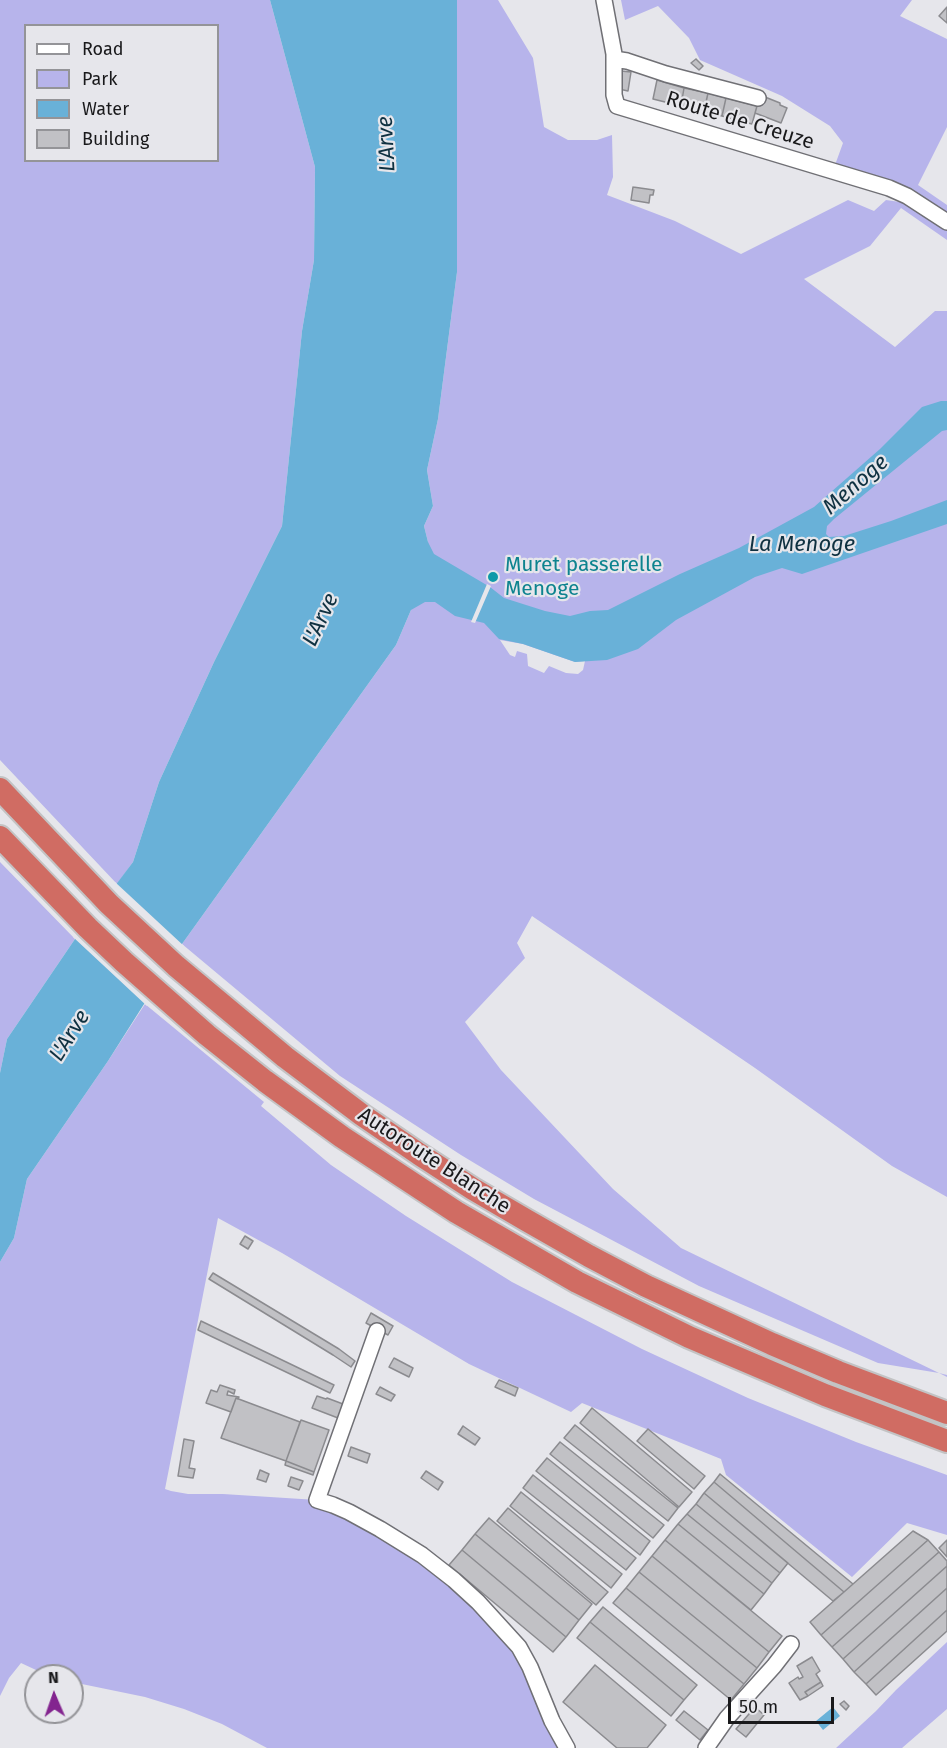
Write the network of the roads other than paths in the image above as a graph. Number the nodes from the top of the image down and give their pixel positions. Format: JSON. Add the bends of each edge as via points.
{"nodes":[{"id":1,"x":604,"y":0,"type":"edge"},
{"id":2,"x":614,"y":59,"type":"junction"},
{"id":3,"x":758,"y":98,"type":"dead end"},
{"id":4,"x":947,"y":222,"type":"edge"},
{"id":5,"x":0,"y":789,"type":"edge"},
{"id":6,"x":0,"y":837,"type":"edge"},
{"id":7,"x":377,"y":1331,"type":"dead end"},
{"id":8,"x":947,"y":1413,"type":"edge"},
{"id":9,"x":947,"y":1441,"type":"edge"},
{"id":10,"x":791,"y":1644,"type":"dead end"},
{"id":11,"x":567,"y":1748,"type":"edge"},
{"id":12,"x":706,"y":1748,"type":"edge"}],
"edges":[{"from":1,"to":2,"type":"street","name":"Route de Creuze"},
{"from":2,"to":3,"type":"street"},
{"from":2,"to":4,"type":"street","name":"Route de Creuze","via":[[617,106],[889,188]]},
{"from":5,"to":8,"type":"highway","name":"Autoroute Blanche","via":[[109,904],[176,966],[285,1057],[419,1154],[473,1189],[646,1286],[838,1372]]},
{"from":6,"to":9,"type":"highway","name":"Autoroute Blanche","via":[[88,928],[207,1035],[264,1081],[419,1189],[578,1282],[680,1332],[825,1395]]},
{"from":7,"to":11,"type":"street","via":[[317,1500],[380,1529],[454,1580],[478,1602],[519,1647]]},
{"from":10,"to":12,"type":"street"}]}
